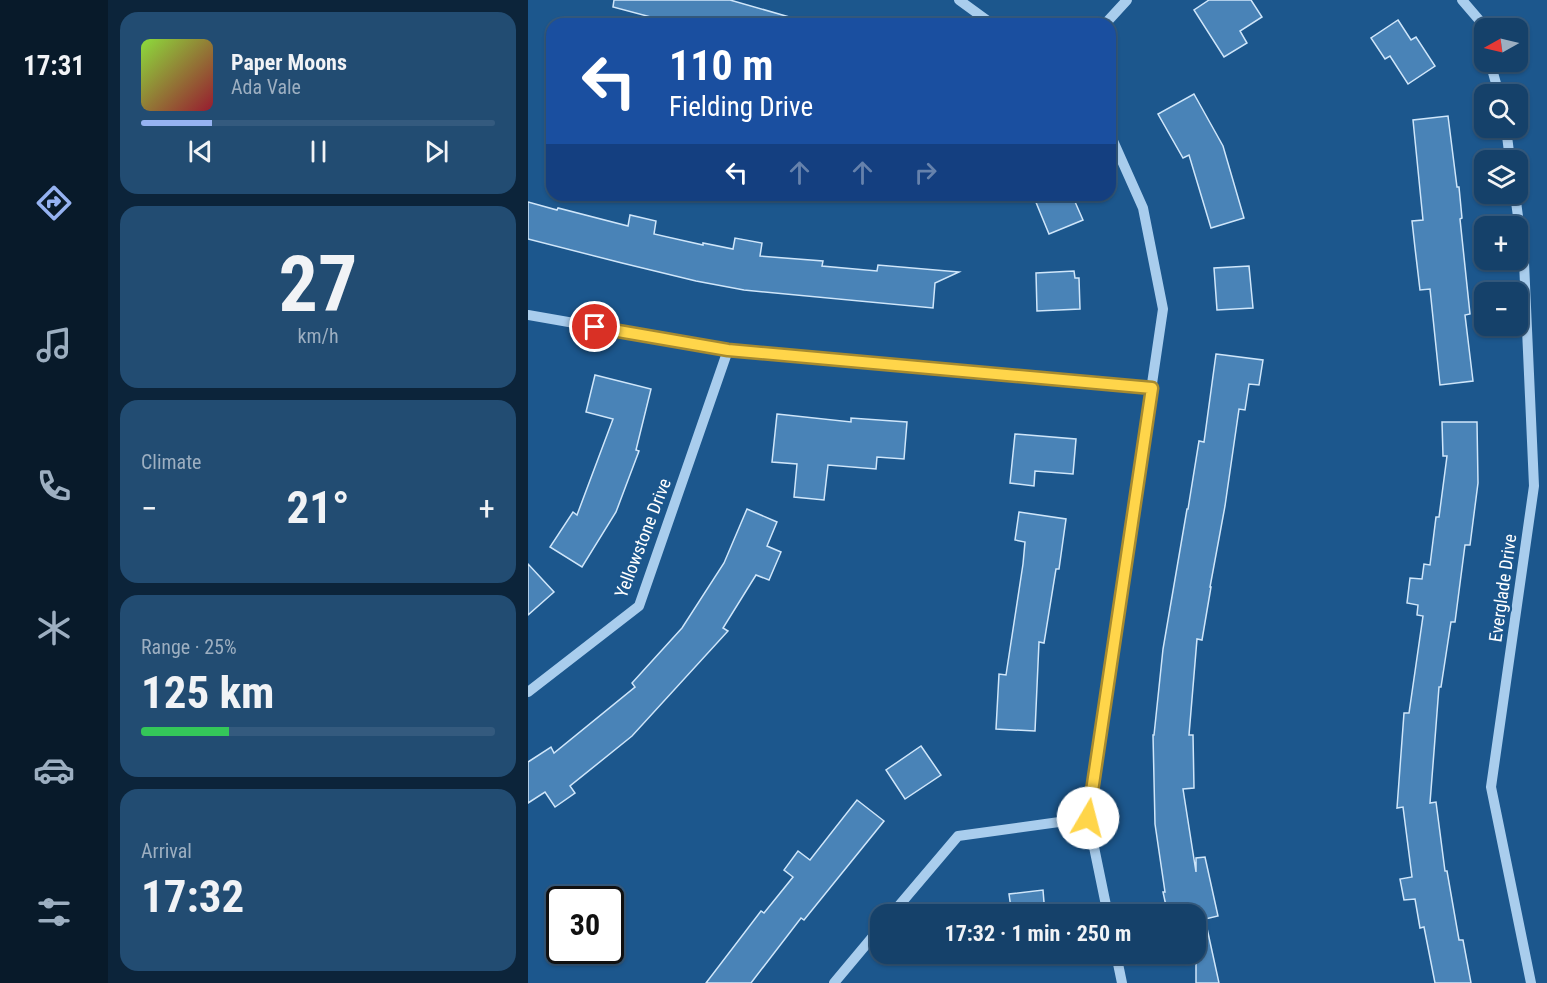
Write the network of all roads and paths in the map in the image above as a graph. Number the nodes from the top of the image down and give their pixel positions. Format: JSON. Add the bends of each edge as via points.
{"nodes":[{"id":1,"x":959,"y":0,"type":"edge"},
{"id":2,"x":1127,"y":0,"type":"edge"},
{"id":3,"x":1462,"y":0,"type":"edge"},
{"id":4,"x":984,"y":18,"type":"edge"},
{"id":5,"x":1110,"y":18,"type":"edge"},
{"id":6,"x":1477,"y":18,"type":"edge"},
{"id":7,"x":1116,"y":147,"type":"edge"},
{"id":8,"x":1516,"y":204,"type":"edge"},
{"id":9,"x":528,"y":315,"type":"edge"},
{"id":10,"x":728,"y":350,"type":"junction"},
{"id":11,"x":1152,"y":388,"type":"junction"},
{"id":12,"x":528,"y":692,"type":"edge"},
{"id":13,"x":1088,"y":818,"type":"junction"},
{"id":14,"x":900,"y":904,"type":"edge"},
{"id":15,"x":1106,"y":904,"type":"edge"},
{"id":16,"x":870,"y":940,"type":"edge"},
{"id":17,"x":1118,"y":964,"type":"edge"},
{"id":18,"x":834,"y":983,"type":"edge"},
{"id":19,"x":1122,"y":983,"type":"edge"},
{"id":20,"x":1531,"y":983,"type":"edge"}],
"edges":[{"from":1,"to":4,"type":"street"},
{"from":2,"to":5,"type":"street"},
{"from":3,"to":6,"type":"street"},
{"from":7,"to":11,"type":"street","via":[[1143,208],[1162,309]]},
{"from":8,"to":20,"type":"street","name":"Everglade Drive","via":[[1524,262],[1534,486],[1491,787]]},
{"from":9,"to":10,"type":"street"},
{"from":10,"to":11,"type":"street"},
{"from":10,"to":12,"type":"street","name":"Yellowstone Drive","via":[[639,606]]},
{"from":11,"to":13,"type":"street"},
{"from":13,"to":14,"type":"street","via":[[958,836]]},
{"from":13,"to":15,"type":"street"},
{"from":16,"to":18,"type":"street"},
{"from":17,"to":19,"type":"street"}]}
